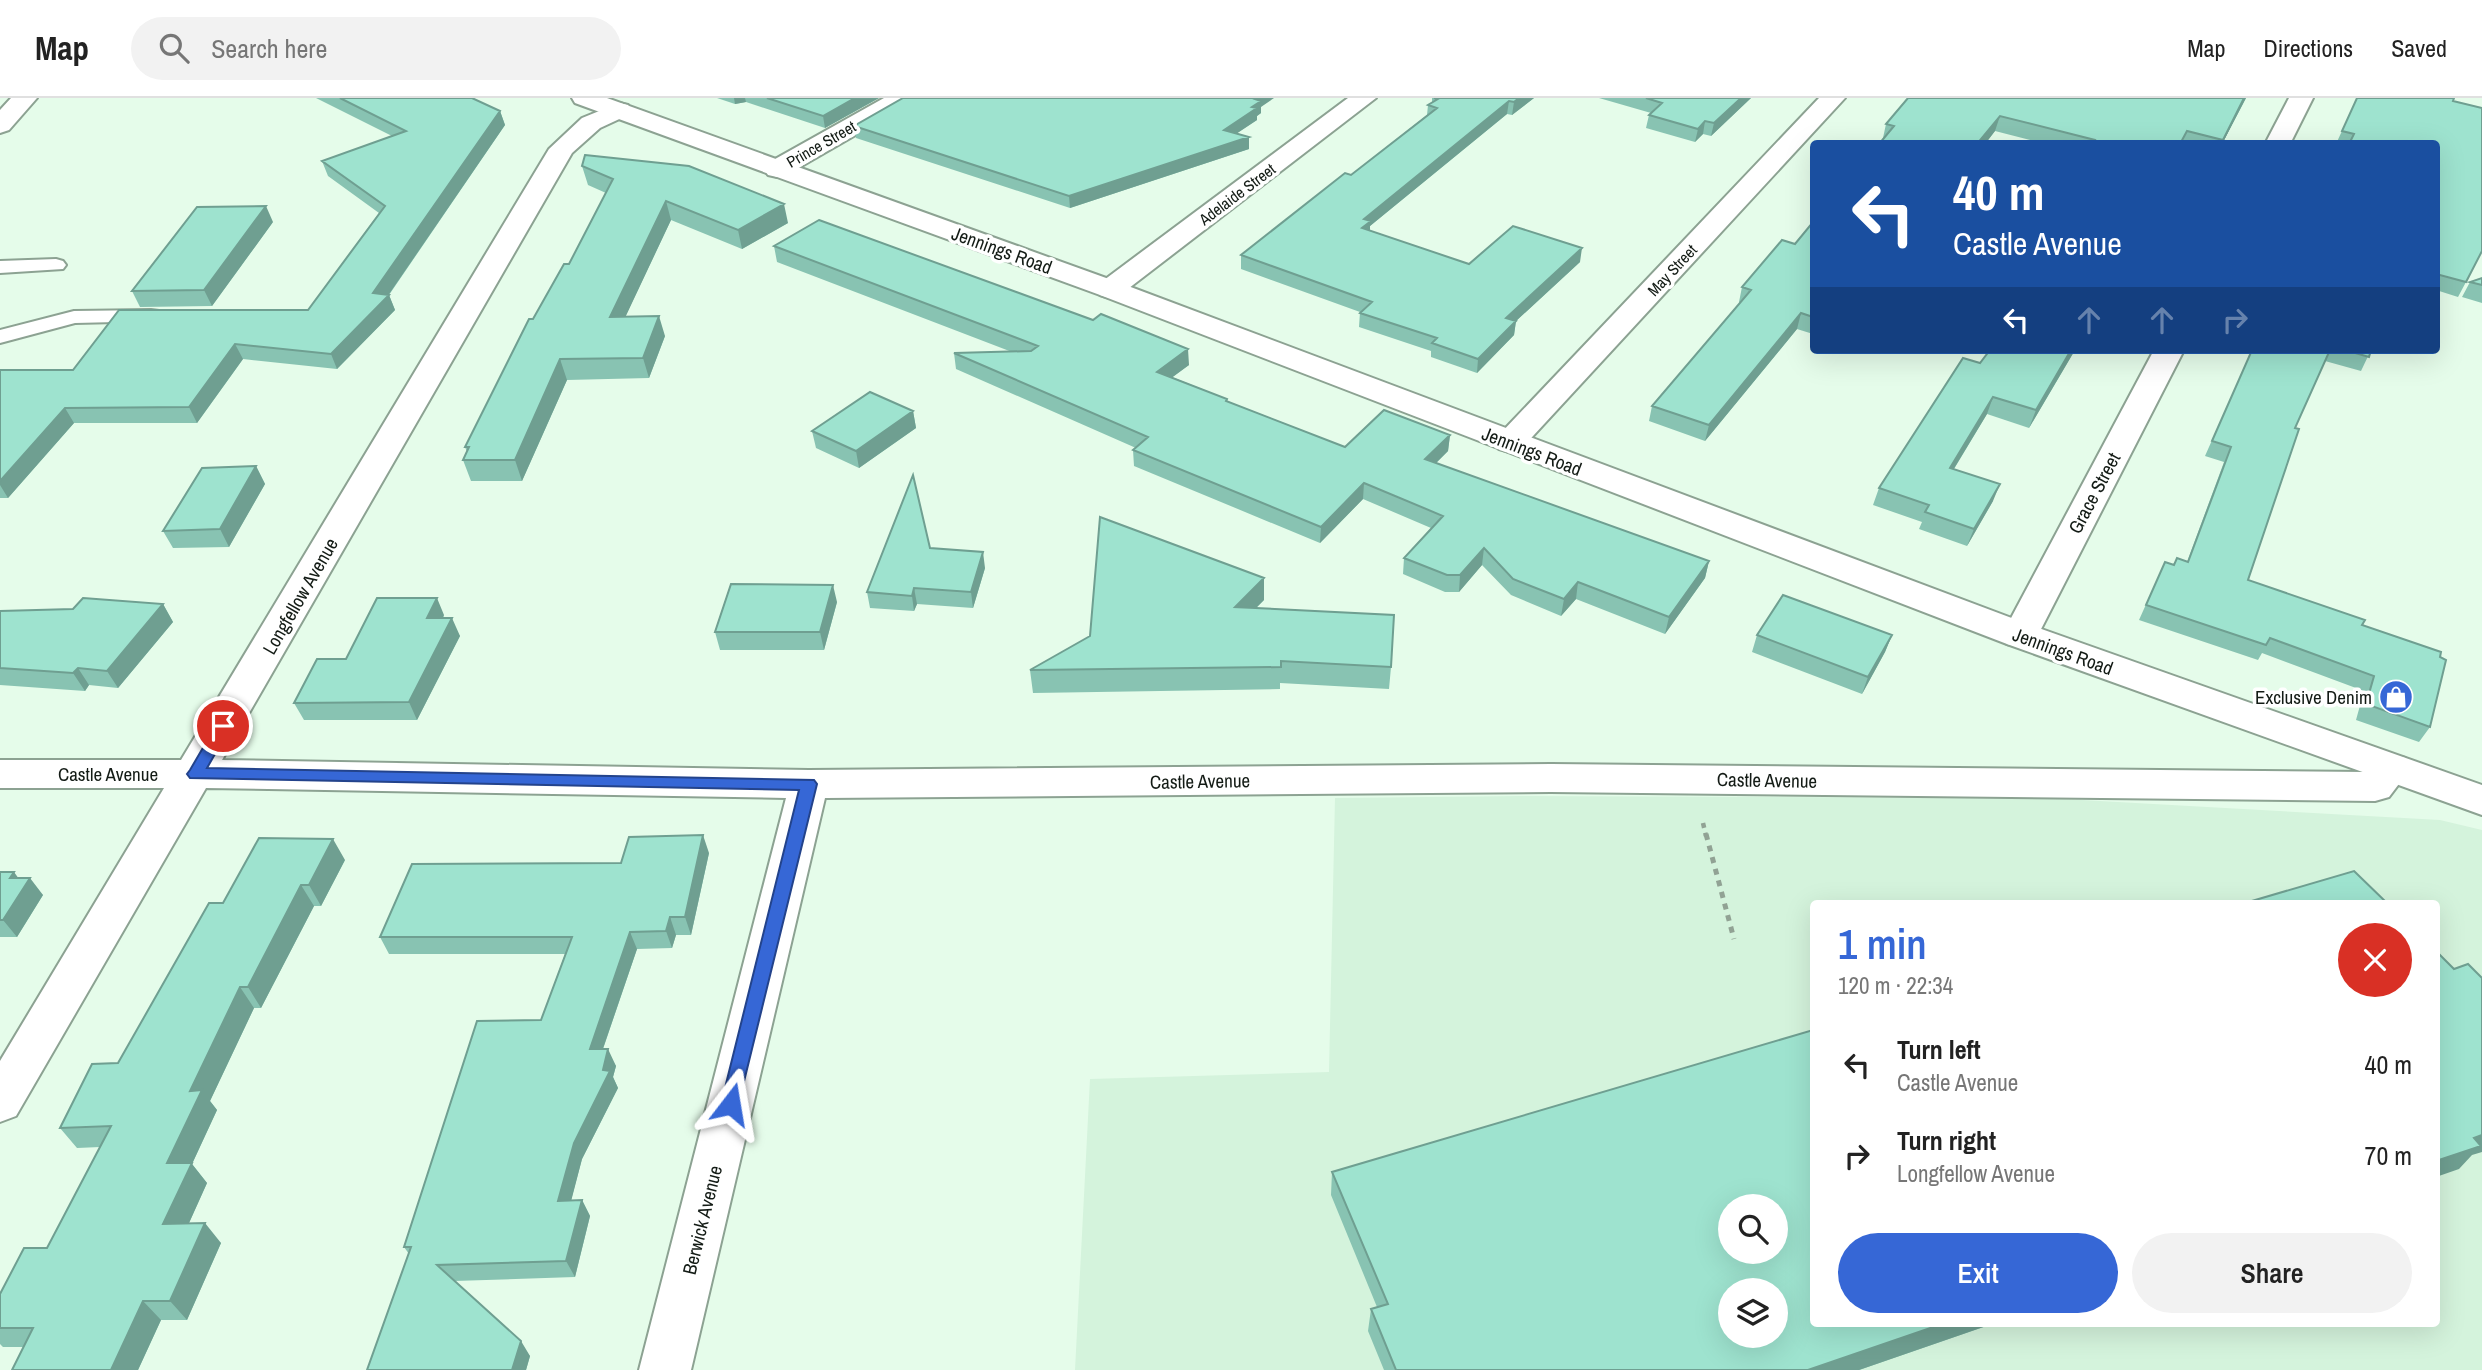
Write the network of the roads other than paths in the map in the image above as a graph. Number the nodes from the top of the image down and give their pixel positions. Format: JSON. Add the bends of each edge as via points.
{"nodes":[{"id":1,"x":25,"y":98,"type":"edge"},
{"id":2,"x":584,"y":98,"type":"edge"},
{"id":3,"x":902,"y":98,"type":"edge"},
{"id":4,"x":1364,"y":98,"type":"edge"},
{"id":5,"x":1833,"y":98,"type":"edge"},
{"id":6,"x":2301,"y":98,"type":"edge"},
{"id":7,"x":619,"y":110,"type":"junction"},
{"id":8,"x":0,"y":125,"type":"edge"},
{"id":9,"x":2279,"y":140,"type":"edge"},
{"id":10,"x":777,"y":169,"type":"junction"},
{"id":11,"x":56,"y":265,"type":"dead end"},
{"id":12,"x":0,"y":267,"type":"edge"},
{"id":13,"x":1110,"y":289,"type":"junction"},
{"id":14,"x":167,"y":316,"type":"edge"},
{"id":15,"x":0,"y":337,"type":"edge"},
{"id":16,"x":2167,"y":354,"type":"edge"},
{"id":17,"x":1510,"y":443,"type":"junction"},
{"id":18,"x":2020,"y":635,"type":"junction"},
{"id":19,"x":2391,"y":768,"type":"junction"},
{"id":20,"x":0,"y":774,"type":"edge"},
{"id":21,"x":195,"y":774,"type":"junction"},
{"id":22,"x":809,"y":784,"type":"junction"},
{"id":23,"x":2482,"y":800,"type":"edge"},
{"id":24,"x":0,"y":1102,"type":"edge"},
{"id":25,"x":665,"y":1370,"type":"edge"}],
"edges":[{"from":1,"to":8,"type":"street"},
{"from":2,"to":7,"type":"street","name":"Jennings Road"},
{"from":3,"to":10,"type":"street","name":"Prince Street"},
{"from":4,"to":13,"type":"street","name":"Adelaide Street"},
{"from":5,"to":17,"type":"street","name":"May Street"},
{"from":6,"to":9,"type":"street"},
{"from":7,"to":10,"type":"street","name":"Jennings Road"},
{"from":7,"to":21,"type":"street","name":"Longfellow Avenue","via":[[591,123],[562,149]]},
{"from":10,"to":13,"type":"street","name":"Jennings Road"},
{"from":11,"to":12,"type":"lane"},
{"from":13,"to":17,"type":"street","name":"Jennings Road"},
{"from":14,"to":15,"type":"lane","via":[[74,317]]},
{"from":16,"to":18,"type":"street","name":"Grace Street"},
{"from":17,"to":18,"type":"street","name":"Jennings Road"},
{"from":18,"to":19,"type":"street","name":"Jennings Road"},
{"from":19,"to":22,"type":"street","name":"Castle Avenue","via":[[2375,787],[1551,778]]},
{"from":19,"to":23,"type":"street","name":"Jennings Road"},
{"from":20,"to":21,"type":"street","name":"Castle Avenue"},
{"from":21,"to":22,"type":"street","name":"Castle Avenue"},
{"from":21,"to":24,"type":"street","name":"Longfellow Avenue"},
{"from":22,"to":25,"type":"street","name":"Berwick Avenue"}]}
